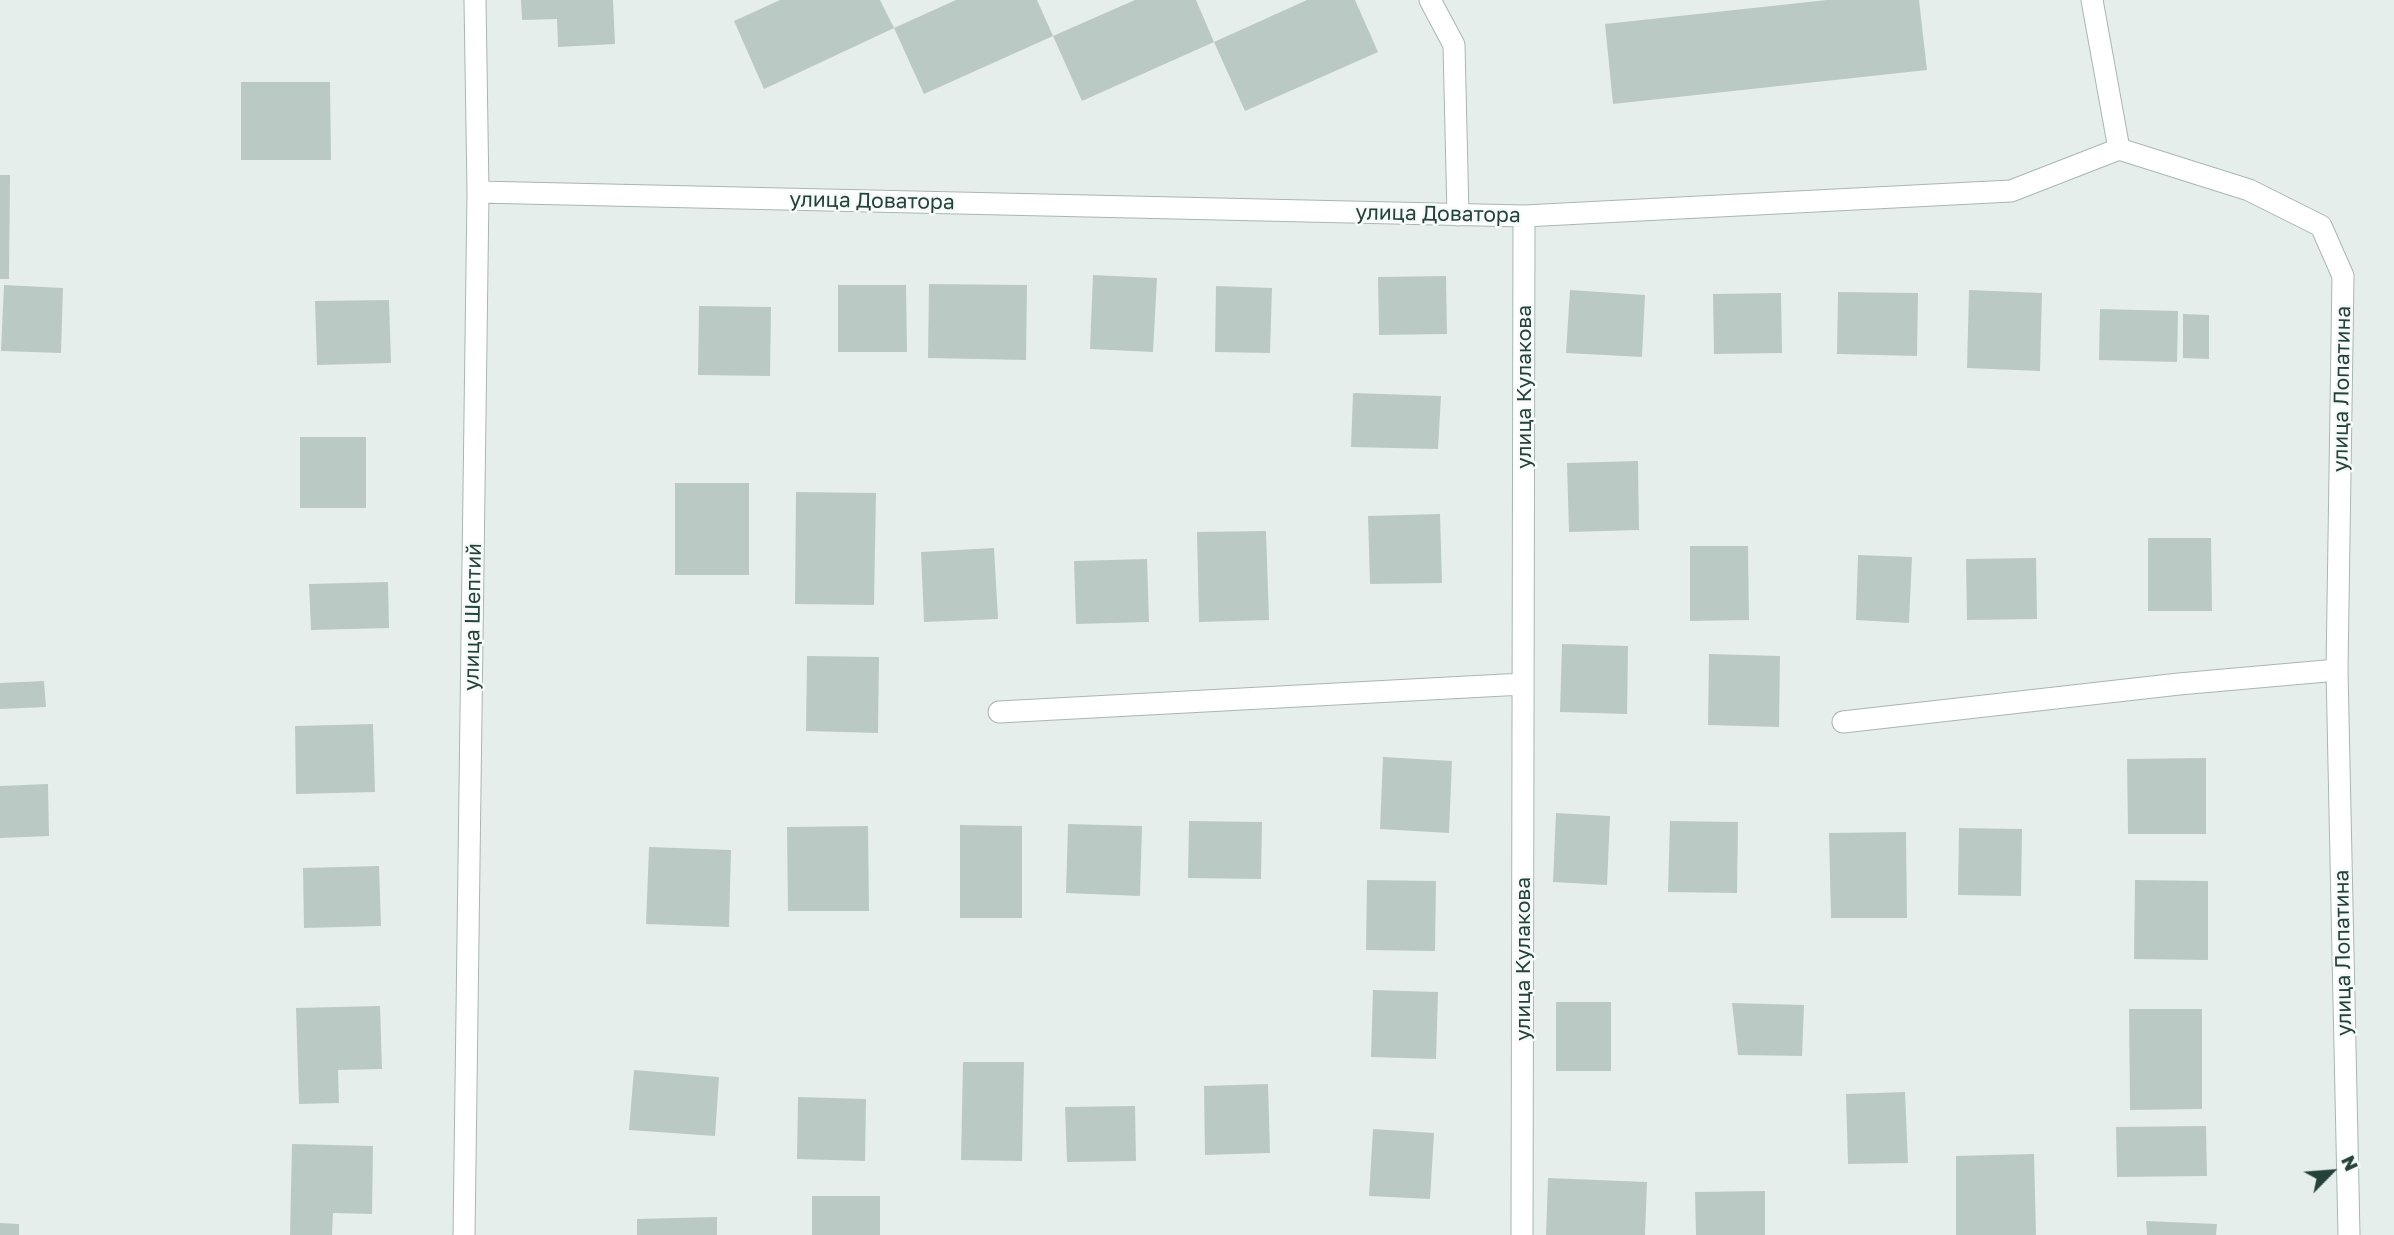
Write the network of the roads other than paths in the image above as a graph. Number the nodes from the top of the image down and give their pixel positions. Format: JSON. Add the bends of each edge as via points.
{"nodes":[{"id":1,"x":475,"y":0,"type":"edge"},
{"id":2,"x":1430,"y":0,"type":"edge"},
{"id":3,"x":2092,"y":0,"type":"edge"},
{"id":4,"x":2119,"y":149,"type":"junction"},
{"id":5,"x":478,"y":192,"type":"junction"},
{"id":6,"x":1458,"y":215,"type":"junction"},
{"id":7,"x":1524,"y":216,"type":"junction"},
{"id":8,"x":2337,"y":670,"type":"junction"},
{"id":9,"x":1523,"y":684,"type":"junction"},
{"id":10,"x":999,"y":712,"type":"dead end"},
{"id":11,"x":1843,"y":722,"type":"dead end"},
{"id":12,"x":464,"y":1235,"type":"edge"},
{"id":13,"x":1522,"y":1235,"type":"edge"},
{"id":14,"x":2349,"y":1235,"type":"edge"}],
"edges":[{"from":1,"to":5,"type":"street","name":"улица Шептий"},
{"from":2,"to":6,"type":"street","via":[[1454,45]]},
{"from":3,"to":4,"type":"street"},
{"from":4,"to":7,"type":"street","name":"улица Доватора","via":[[2011,191]]},
{"from":4,"to":8,"type":"street","name":"улица Лопатина","via":[[2249,190],[2321,226],[2343,276]]},
{"from":5,"to":6,"type":"street","name":"улица Доватора"},
{"from":5,"to":12,"type":"street","name":"улица Шептий"},
{"from":6,"to":7,"type":"street","name":"улица Доватора"},
{"from":7,"to":9,"type":"street","name":"улица Кулакова"},
{"from":8,"to":11,"type":"street"},
{"from":8,"to":14,"type":"street","name":"улица Лопатина"},
{"from":9,"to":10,"type":"street"},
{"from":9,"to":13,"type":"street","name":"улица Кулакова"}]}
